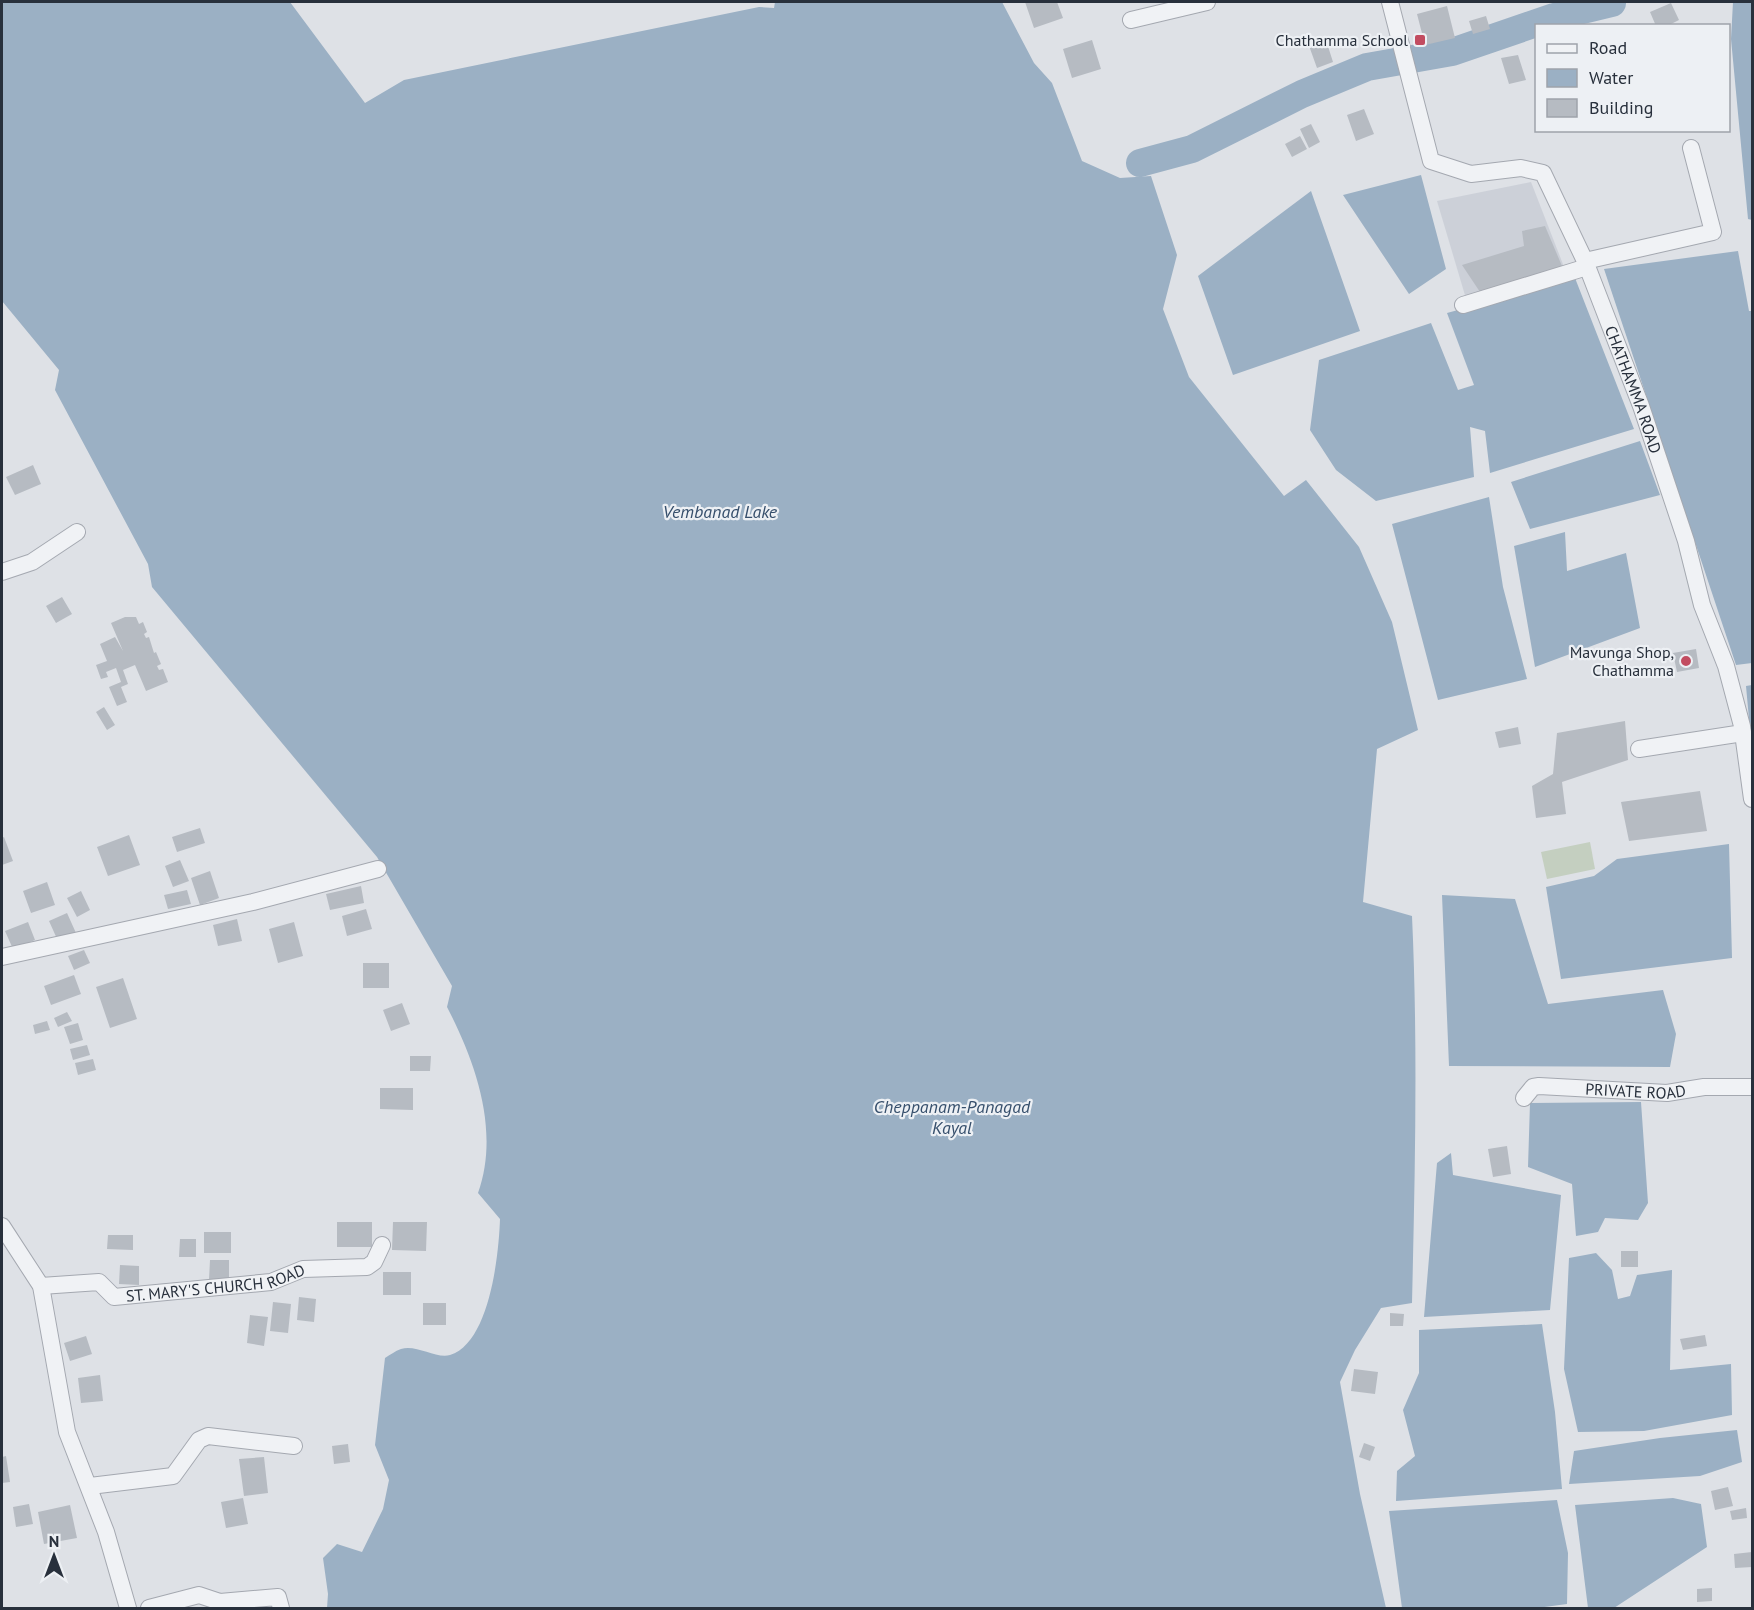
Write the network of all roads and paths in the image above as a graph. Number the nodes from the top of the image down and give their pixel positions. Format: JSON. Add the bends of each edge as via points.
{"nodes":[{"id":1,"x":1207,"y":2,"type":"edge"},
{"id":2,"x":1390,"y":2,"type":"edge"},
{"id":3,"x":1131,"y":20,"type":"dead end"},
{"id":4,"x":1691,"y":148,"type":"dead end"},
{"id":5,"x":1586,"y":264,"type":"junction"},
{"id":6,"x":1463,"y":305,"type":"dead end"},
{"id":7,"x":77,"y":532,"type":"dead end"},
{"id":8,"x":2,"y":572,"type":"edge"},
{"id":9,"x":1743,"y":733,"type":"junction"},
{"id":10,"x":1639,"y":749,"type":"dead end"},
{"id":11,"x":1752,"y":799,"type":"edge"},
{"id":12,"x":378,"y":869,"type":"dead end"},
{"id":13,"x":2,"y":957,"type":"edge"},
{"id":14,"x":1752,"y":1087,"type":"edge"},
{"id":15,"x":1524,"y":1098,"type":"dead end"},
{"id":16,"x":2,"y":1226,"type":"edge"},
{"id":17,"x":7,"y":1241,"type":"edge"},
{"id":18,"x":382,"y":1245,"type":"dead end"},
{"id":19,"x":41,"y":1286,"type":"junction"},
{"id":20,"x":294,"y":1446,"type":"dead end"},
{"id":21,"x":90,"y":1486,"type":"junction"},
{"id":22,"x":128,"y":1608,"type":"edge"},
{"id":23,"x":149,"y":1608,"type":"edge"},
{"id":24,"x":281,"y":1608,"type":"edge"}],
"edges":[{"from":1,"to":3,"type":"street"},
{"from":2,"to":5,"type":"street","name":"CHATHAMMA ROAD","via":[[1431,161],[1471,174],[1521,168],[1543,173]]},
{"from":4,"to":5,"type":"street","via":[[1713,232]]},
{"from":5,"to":6,"type":"street"},
{"from":5,"to":9,"type":"street","name":"CHATHAMMA ROAD","via":[[1641,406],[1686,541],[1702,605],[1726,666]]},
{"from":7,"to":8,"type":"street","via":[[32,562]]},
{"from":9,"to":10,"type":"street"},
{"from":9,"to":11,"type":"street","name":"CHATHAMMA ROAD"},
{"from":12,"to":13,"type":"street","via":[[253,902]]},
{"from":14,"to":15,"type":"street","name":"PRIVATE ROAD","via":[[1704,1086],[1667,1093],[1539,1086]]},
{"from":16,"to":17,"type":"street"},
{"from":17,"to":19,"type":"street"},
{"from":18,"to":19,"type":"street","name":"ST. MARY'S CHURCH ROAD","via":[[367,1267],[303,1269],[272,1282],[114,1297],[99,1282]]},
{"from":19,"to":21,"type":"street","via":[[67,1432]]},
{"from":20,"to":21,"type":"street","via":[[208,1436],[199,1440],[173,1476]]},
{"from":21,"to":22,"type":"street"},
{"from":23,"to":24,"type":"street","via":[[199,1595],[220,1602],[278,1597]]}]}
